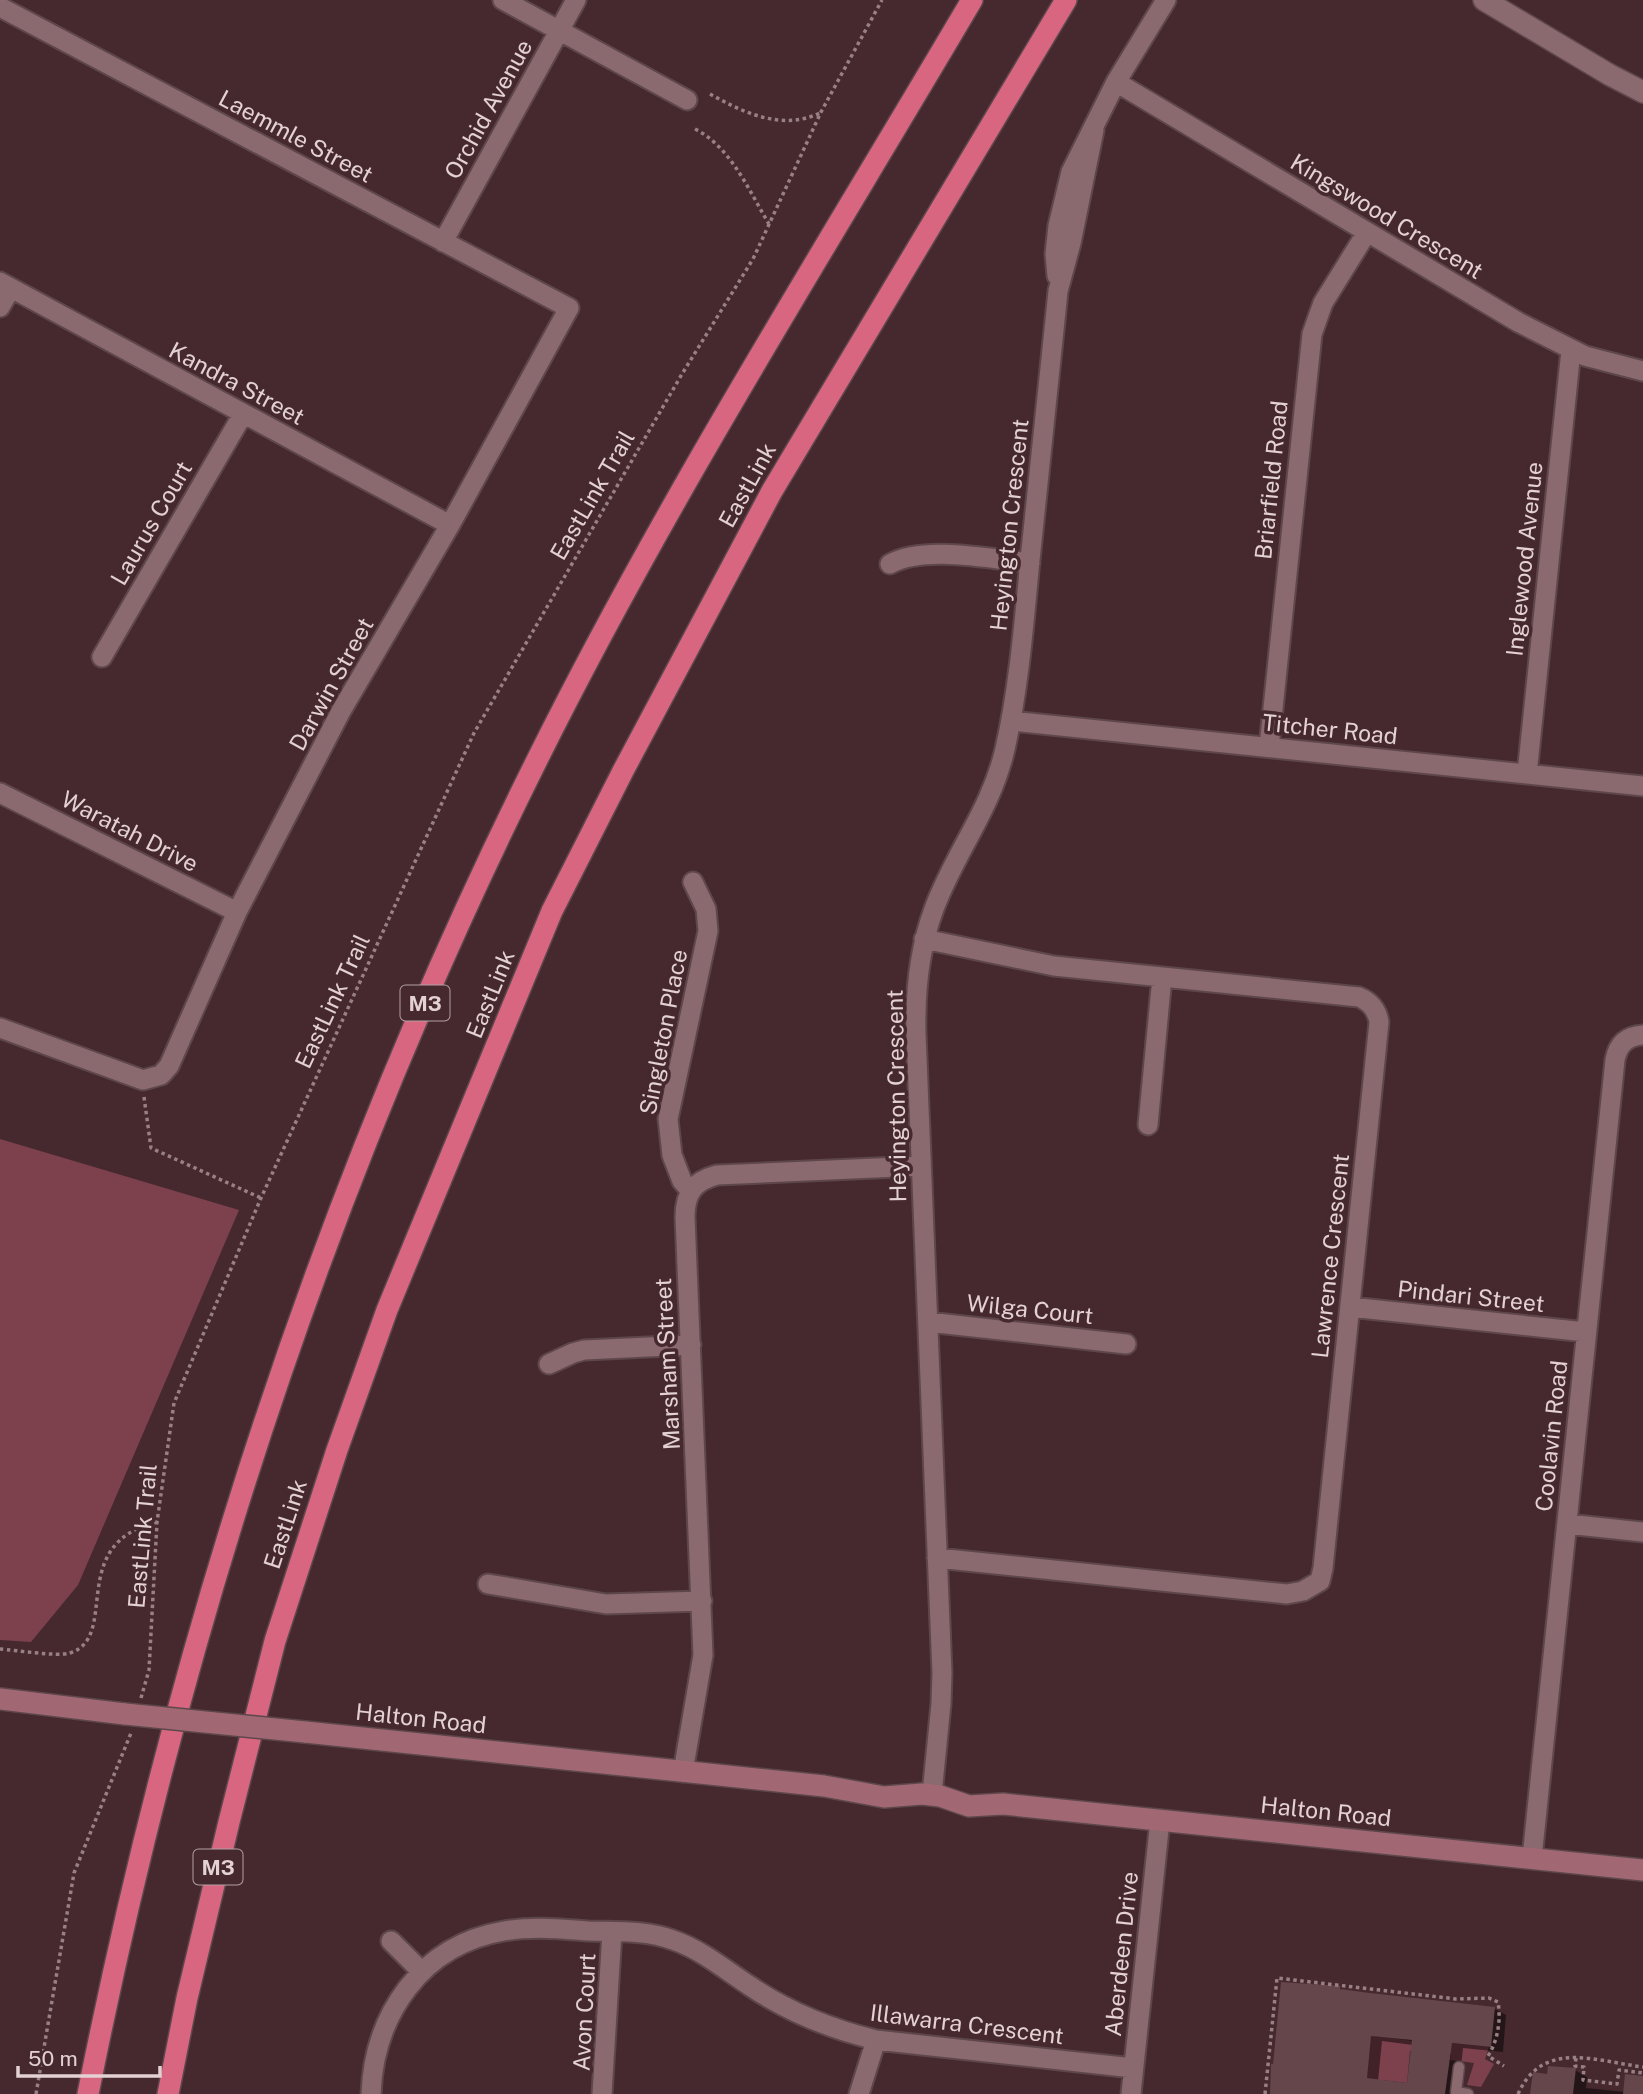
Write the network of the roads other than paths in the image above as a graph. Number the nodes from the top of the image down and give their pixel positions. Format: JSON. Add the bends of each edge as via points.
{"nodes":[{"id":1,"x":503,"y":0,"type":"edge"},
{"id":2,"x":576,"y":0,"type":"edge"},
{"id":3,"x":972,"y":0,"type":"edge"},
{"id":4,"x":1066,"y":0,"type":"edge"},
{"id":5,"x":1166,"y":0,"type":"edge"},
{"id":6,"x":1484,"y":0,"type":"edge"},
{"id":7,"x":0,"y":7,"type":"edge"},
{"id":8,"x":559,"y":32,"type":"junction"},
{"id":9,"x":1116,"y":82,"type":"junction"},
{"id":10,"x":1643,"y":92,"type":"edge"},
{"id":11,"x":687,"y":100,"type":"dead end"},
{"id":12,"x":1367,"y":232,"type":"junction"},
{"id":13,"x":443,"y":242,"type":"junction"},
{"id":14,"x":6,"y":285,"type":"edge"},
{"id":15,"x":0,"y":307,"type":"edge"},
{"id":16,"x":569,"y":308,"type":"joint"},
{"id":17,"x":1571,"y":350,"type":"junction"},
{"id":18,"x":1643,"y":371,"type":"edge"},
{"id":19,"x":243,"y":415,"type":"junction"},
{"id":20,"x":450,"y":525,"type":"junction"},
{"id":21,"x":1030,"y":563,"type":"junction"},
{"id":22,"x":890,"y":564,"type":"dead end"},
{"id":23,"x":102,"y":657,"type":"dead end"},
{"id":24,"x":1011,"y":721,"type":"junction"},
{"id":25,"x":1269,"y":747,"type":"junction"},
{"id":26,"x":1527,"y":774,"type":"junction"},
{"id":27,"x":1643,"y":786,"type":"edge"},
{"id":28,"x":0,"y":793,"type":"edge"},
{"id":29,"x":693,"y":882,"type":"dead end"},
{"id":30,"x":237,"y":912,"type":"junction"},
{"id":31,"x":924,"y":939,"type":"junction"},
{"id":32,"x":1162,"y":976,"type":"junction"},
{"id":33,"x":0,"y":1028,"type":"edge"},
{"id":34,"x":1643,"y":1035,"type":"edge"},
{"id":35,"x":1148,"y":1125,"type":"dead end"},
{"id":36,"x":921,"y":1166,"type":"junction"},
{"id":37,"x":690,"y":1191,"type":"junction"},
{"id":38,"x":1350,"y":1307,"type":"junction"},
{"id":39,"x":928,"y":1322,"type":"junction"},
{"id":40,"x":1586,"y":1332,"type":"junction"},
{"id":41,"x":1126,"y":1344,"type":"dead end"},
{"id":42,"x":691,"y":1345,"type":"junction"},
{"id":43,"x":549,"y":1364,"type":"dead end"},
{"id":44,"x":1567,"y":1524,"type":"junction"},
{"id":45,"x":1643,"y":1532,"type":"edge"},
{"id":46,"x":937,"y":1558,"type":"junction"},
{"id":47,"x":488,"y":1584,"type":"dead end"},
{"id":48,"x":702,"y":1601,"type":"junction"},
{"id":49,"x":0,"y":1699,"type":"edge"},
{"id":50,"x":683,"y":1772,"type":"junction"},
{"id":51,"x":932,"y":1788,"type":"junction"},
{"id":52,"x":1160,"y":1820,"type":"junction"},
{"id":53,"x":1532,"y":1858,"type":"junction"},
{"id":54,"x":1643,"y":1870,"type":"edge"},
{"id":55,"x":612,"y":1932,"type":"junction"},
{"id":56,"x":391,"y":1941,"type":"dead end"},
{"id":57,"x":422,"y":1972,"type":"junction"},
{"id":58,"x":876,"y":2040,"type":"junction"},
{"id":59,"x":1459,"y":2067,"type":"dead end"},
{"id":60,"x":1133,"y":2068,"type":"junction"},
{"id":61,"x":88,"y":2094,"type":"edge"},
{"id":62,"x":168,"y":2094,"type":"edge"},
{"id":63,"x":371,"y":2094,"type":"edge"},
{"id":64,"x":603,"y":2094,"type":"edge"},
{"id":65,"x":859,"y":2094,"type":"edge"},
{"id":66,"x":1131,"y":2094,"type":"edge"},
{"id":67,"x":1468,"y":2094,"type":"edge"}],
"edges":[{"from":1,"to":8,"type":"street"},
{"from":2,"to":8,"type":"street","name":"Orchid Avenue"},
{"from":3,"to":61,"type":"highway","number":"M3","via":[[661,522],[536,761],[406,1046],[315,1276],[219,1564],[140,1853]]},
{"from":4,"to":62,"type":"highway","name":"EastLink","number":"M3","via":[[772,491],[552,911],[387,1310],[332,1463],[275,1641],[190,1984]]},
{"from":5,"to":9,"type":"street","name":"Heyington Crescent"},
{"from":6,"to":10,"type":"street"},
{"from":7,"to":13,"type":"street","name":"Laemmle Street"},
{"from":8,"to":11,"type":"street"},
{"from":8,"to":13,"type":"street","name":"Orchid Avenue"},
{"from":9,"to":12,"type":"street","name":"Kingswood Crescent"},
{"from":9,"to":21,"type":"street","name":"Heyington Crescent","via":[[1094,130],[1058,291]]},
{"from":12,"to":17,"type":"street","name":"Kingswood Crescent"},
{"from":12,"to":25,"type":"street","name":"Briarfield Road","via":[[1323,303],[1312,334]]},
{"from":13,"to":16,"type":"street","name":"Laemmle Street"},
{"from":14,"to":15,"type":"street"},
{"from":14,"to":19,"type":"street","name":"Kandra Street"},
{"from":16,"to":20,"type":"street","name":"Darwin Street"},
{"from":17,"to":18,"type":"street","name":"Kingswood Crescent"},
{"from":17,"to":26,"type":"street","name":"Inglewood Avenue"},
{"from":19,"to":20,"type":"street","name":"Kandra Street"},
{"from":19,"to":23,"type":"street","name":"Laurus Court"},
{"from":20,"to":30,"type":"street","name":"Darwin Street","via":[[341,712]]},
{"from":21,"to":22,"type":"street","via":[[929,554]]},
{"from":21,"to":24,"type":"street","name":"Heyington Crescent"},
{"from":24,"to":25,"type":"street","name":"Titcher Road"},
{"from":24,"to":31,"type":"street","name":"Heyington Crescent","via":[[989,800],[944,886]]},
{"from":25,"to":26,"type":"street","name":"Titcher Road"},
{"from":26,"to":27,"type":"street","name":"Titcher Road"},
{"from":28,"to":30,"type":"street","name":"Waratah Drive"},
{"from":29,"to":37,"type":"street","name":"Singleton Place","via":[[706,909],[708,931],[668,1119],[677,1168]]},
{"from":30,"to":33,"type":"street","name":"Darwin Street","via":[[161,1075],[143,1080]]},
{"from":31,"to":32,"type":"street","name":"Lawrence Crescent","via":[[1054,966]]},
{"from":31,"to":36,"type":"street","name":"Heyington Crescent","via":[[915,1012]]},
{"from":32,"to":35,"type":"street"},
{"from":32,"to":38,"type":"street","name":"Lawrence Crescent","via":[[1351,996],[1365,999],[1375,1010],[1379,1022]]},
{"from":34,"to":40,"type":"street","name":"Coolavin Road","via":[[1625,1040],[1615,1055]]},
{"from":36,"to":37,"type":"street","via":[[717,1175],[705,1178]]},
{"from":36,"to":39,"type":"street","name":"Heyington Crescent"},
{"from":37,"to":42,"type":"street","name":"Marsham Street","via":[[685,1206]]},
{"from":38,"to":40,"type":"street","name":"Pindari Street"},
{"from":38,"to":46,"type":"street","name":"Lawrence Crescent","via":[[1323,1568],[1316,1585],[1287,1594]]},
{"from":39,"to":41,"type":"street","name":"Wilga Court"},
{"from":39,"to":46,"type":"street","name":"Heyington Crescent"},
{"from":40,"to":44,"type":"street","name":"Coolavin Road"},
{"from":42,"to":43,"type":"street","via":[[584,1350]]},
{"from":42,"to":48,"type":"street","name":"Marsham Street"},
{"from":44,"to":45,"type":"street"},
{"from":44,"to":53,"type":"street","name":"Coolavin Road"},
{"from":46,"to":51,"type":"street","name":"Heyington Crescent","via":[[942,1690]]},
{"from":47,"to":48,"type":"street","via":[[606,1604]]},
{"from":48,"to":50,"type":"street","name":"Marsham Street","via":[[703,1655]]},
{"from":49,"to":50,"type":"main road","name":"Halton Road","bridge":true},
{"from":50,"to":51,"type":"main road","name":"Halton Road","via":[[884,1797]]},
{"from":51,"to":52,"type":"main road","name":"Halton Road","via":[[969,1805],[1003,1804]]},
{"from":52,"to":53,"type":"main road","name":"Halton Road"},
{"from":52,"to":60,"type":"street","name":"Aberdeen Drive"},
{"from":53,"to":54,"type":"main road","name":"Halton Road"},
{"from":55,"to":57,"type":"street","name":"Illawarra Crescent","via":[[504,1931],[460,1946]]},
{"from":55,"to":58,"type":"street","name":"Illawarra Crescent","via":[[653,1934],[687,1945],[797,2012]]},
{"from":55,"to":64,"type":"street","name":"Avon Court"},
{"from":56,"to":57,"type":"street"},
{"from":57,"to":63,"type":"street","name":"Illawarra Crescent","via":[[383,2028],[373,2062]]},
{"from":58,"to":60,"type":"street","name":"Illawarra Crescent"},
{"from":58,"to":65,"type":"street"},
{"from":59,"to":67,"type":"lane","via":[[1456,2092]]},
{"from":60,"to":66,"type":"street","name":"Aberdeen Drive"}]}
